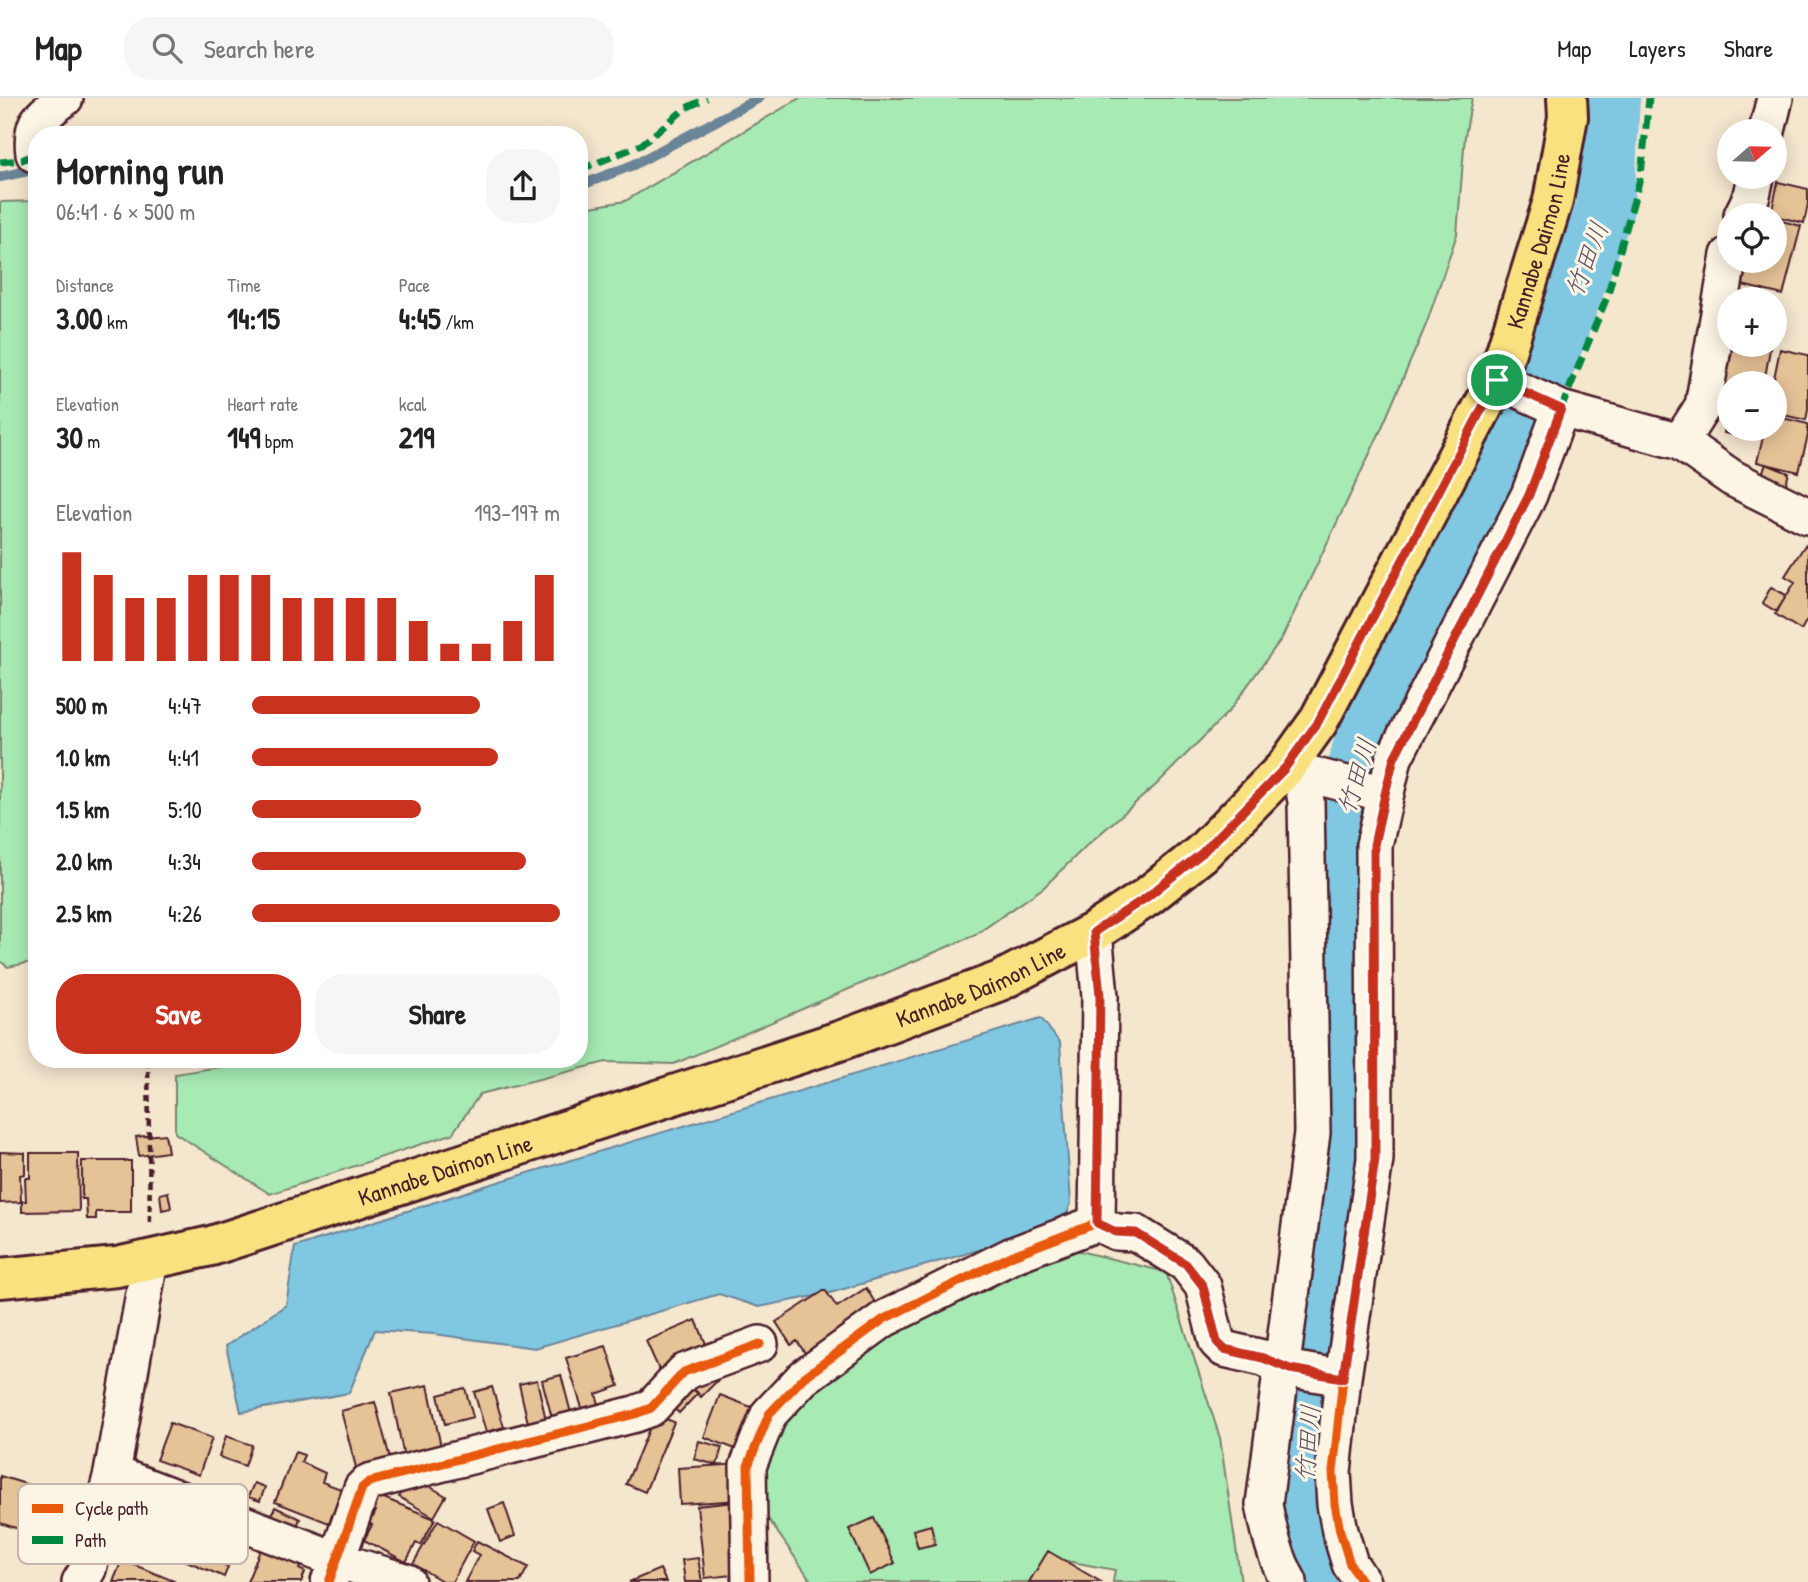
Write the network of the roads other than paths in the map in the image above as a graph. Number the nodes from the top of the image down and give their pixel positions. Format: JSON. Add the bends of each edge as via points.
{"nodes":[{"id":1,"x":65,"y":98,"type":"edge"},
{"id":2,"x":1567,"y":98,"type":"edge"},
{"id":3,"x":1775,"y":98,"type":"edge"},
{"id":4,"x":1770,"y":119,"type":"edge"},
{"id":5,"x":35,"y":126,"type":"edge"},
{"id":6,"x":1726,"y":273,"type":"edge"},
{"id":7,"x":1507,"y":384,"type":"junction"},
{"id":8,"x":1556,"y":407,"type":"junction"},
{"id":9,"x":1681,"y":442,"type":"junction"},
{"id":10,"x":1806,"y":509,"type":"edge"},
{"id":11,"x":1302,"y":774,"type":"junction"},
{"id":12,"x":1381,"y":793,"type":"junction"},
{"id":13,"x":1094,"y":932,"type":"junction"},
{"id":14,"x":1097,"y":1223,"type":"junction"},
{"id":15,"x":150,"y":1260,"type":"junction"},
{"id":16,"x":0,"y":1278,"type":"edge"},
{"id":17,"x":760,"y":1345,"type":"dead end"},
{"id":18,"x":1286,"y":1368,"type":"junction"},
{"id":19,"x":1340,"y":1378,"type":"junction"},
{"id":20,"x":113,"y":1473,"type":"junction"},
{"id":21,"x":110,"y":1484,"type":"edge"},
{"id":22,"x":138,"y":1484,"type":"edge"},
{"id":23,"x":248,"y":1533,"type":"edge"},
{"id":24,"x":89,"y":1564,"type":"edge"},
{"id":25,"x":333,"y":1571,"type":"edge"},
{"id":26,"x":80,"y":1582,"type":"edge"},
{"id":27,"x":407,"y":1582,"type":"edge"},
{"id":28,"x":750,"y":1582,"type":"edge"},
{"id":29,"x":1289,"y":1582,"type":"edge"},
{"id":30,"x":1362,"y":1582,"type":"edge"}],
"edges":[{"from":1,"to":5,"type":"street"},
{"from":2,"to":7,"type":"main road","name":"Kannabe Daimon Line","via":[[1568,117],[1553,201]]},
{"from":3,"to":4,"type":"street"},
{"from":6,"to":9,"type":"street","via":[[1703,406]]},
{"from":7,"to":8,"type":"street"},
{"from":7,"to":11,"type":"main road","name":"Kannabe Daimon Line","via":[[1318,722]]},
{"from":8,"to":9,"type":"street"},
{"from":8,"to":12,"type":"street","via":[[1529,495],[1394,758]]},
{"from":9,"to":10,"type":"street","via":[[1732,478]]},
{"from":11,"to":12,"type":"street"},
{"from":11,"to":13,"type":"main road","name":"Kannabe Daimon Line","via":[[1147,897]]},
{"from":11,"to":18,"type":"street","via":[[1312,1133]]},
{"from":12,"to":19,"type":"street","via":[[1374,845],[1375,1159]]},
{"from":13,"to":14,"type":"street","via":[[1100,996]]},
{"from":13,"to":15,"type":"main road","name":"Kannabe Daimon Line","via":[[1000,981],[842,1040],[237,1237]]},
{"from":14,"to":18,"type":"street","via":[[1116,1232],[1136,1233],[1186,1264],[1203,1286],[1217,1342],[1224,1349]]},
{"from":14,"to":28,"type":"street","via":[[1013,1255],[884,1319],[803,1378],[769,1414],[748,1466]]},
{"from":15,"to":16,"type":"main road","name":"Kannabe Daimon Line"},
{"from":15,"to":20,"type":"street"},
{"from":17,"to":25,"type":"street","via":[[684,1372],[651,1408],[635,1414],[369,1482],[362,1488]]},
{"from":18,"to":19,"type":"street"},
{"from":18,"to":29,"type":"street","via":[[1264,1504],[1279,1565]]},
{"from":19,"to":30,"type":"street","via":[[1335,1504],[1350,1564]]},
{"from":20,"to":21,"type":"street"},
{"from":20,"to":22,"type":"street"},
{"from":23,"to":25,"type":"street"},
{"from":24,"to":26,"type":"street"},
{"from":25,"to":27,"type":"street"}]}
